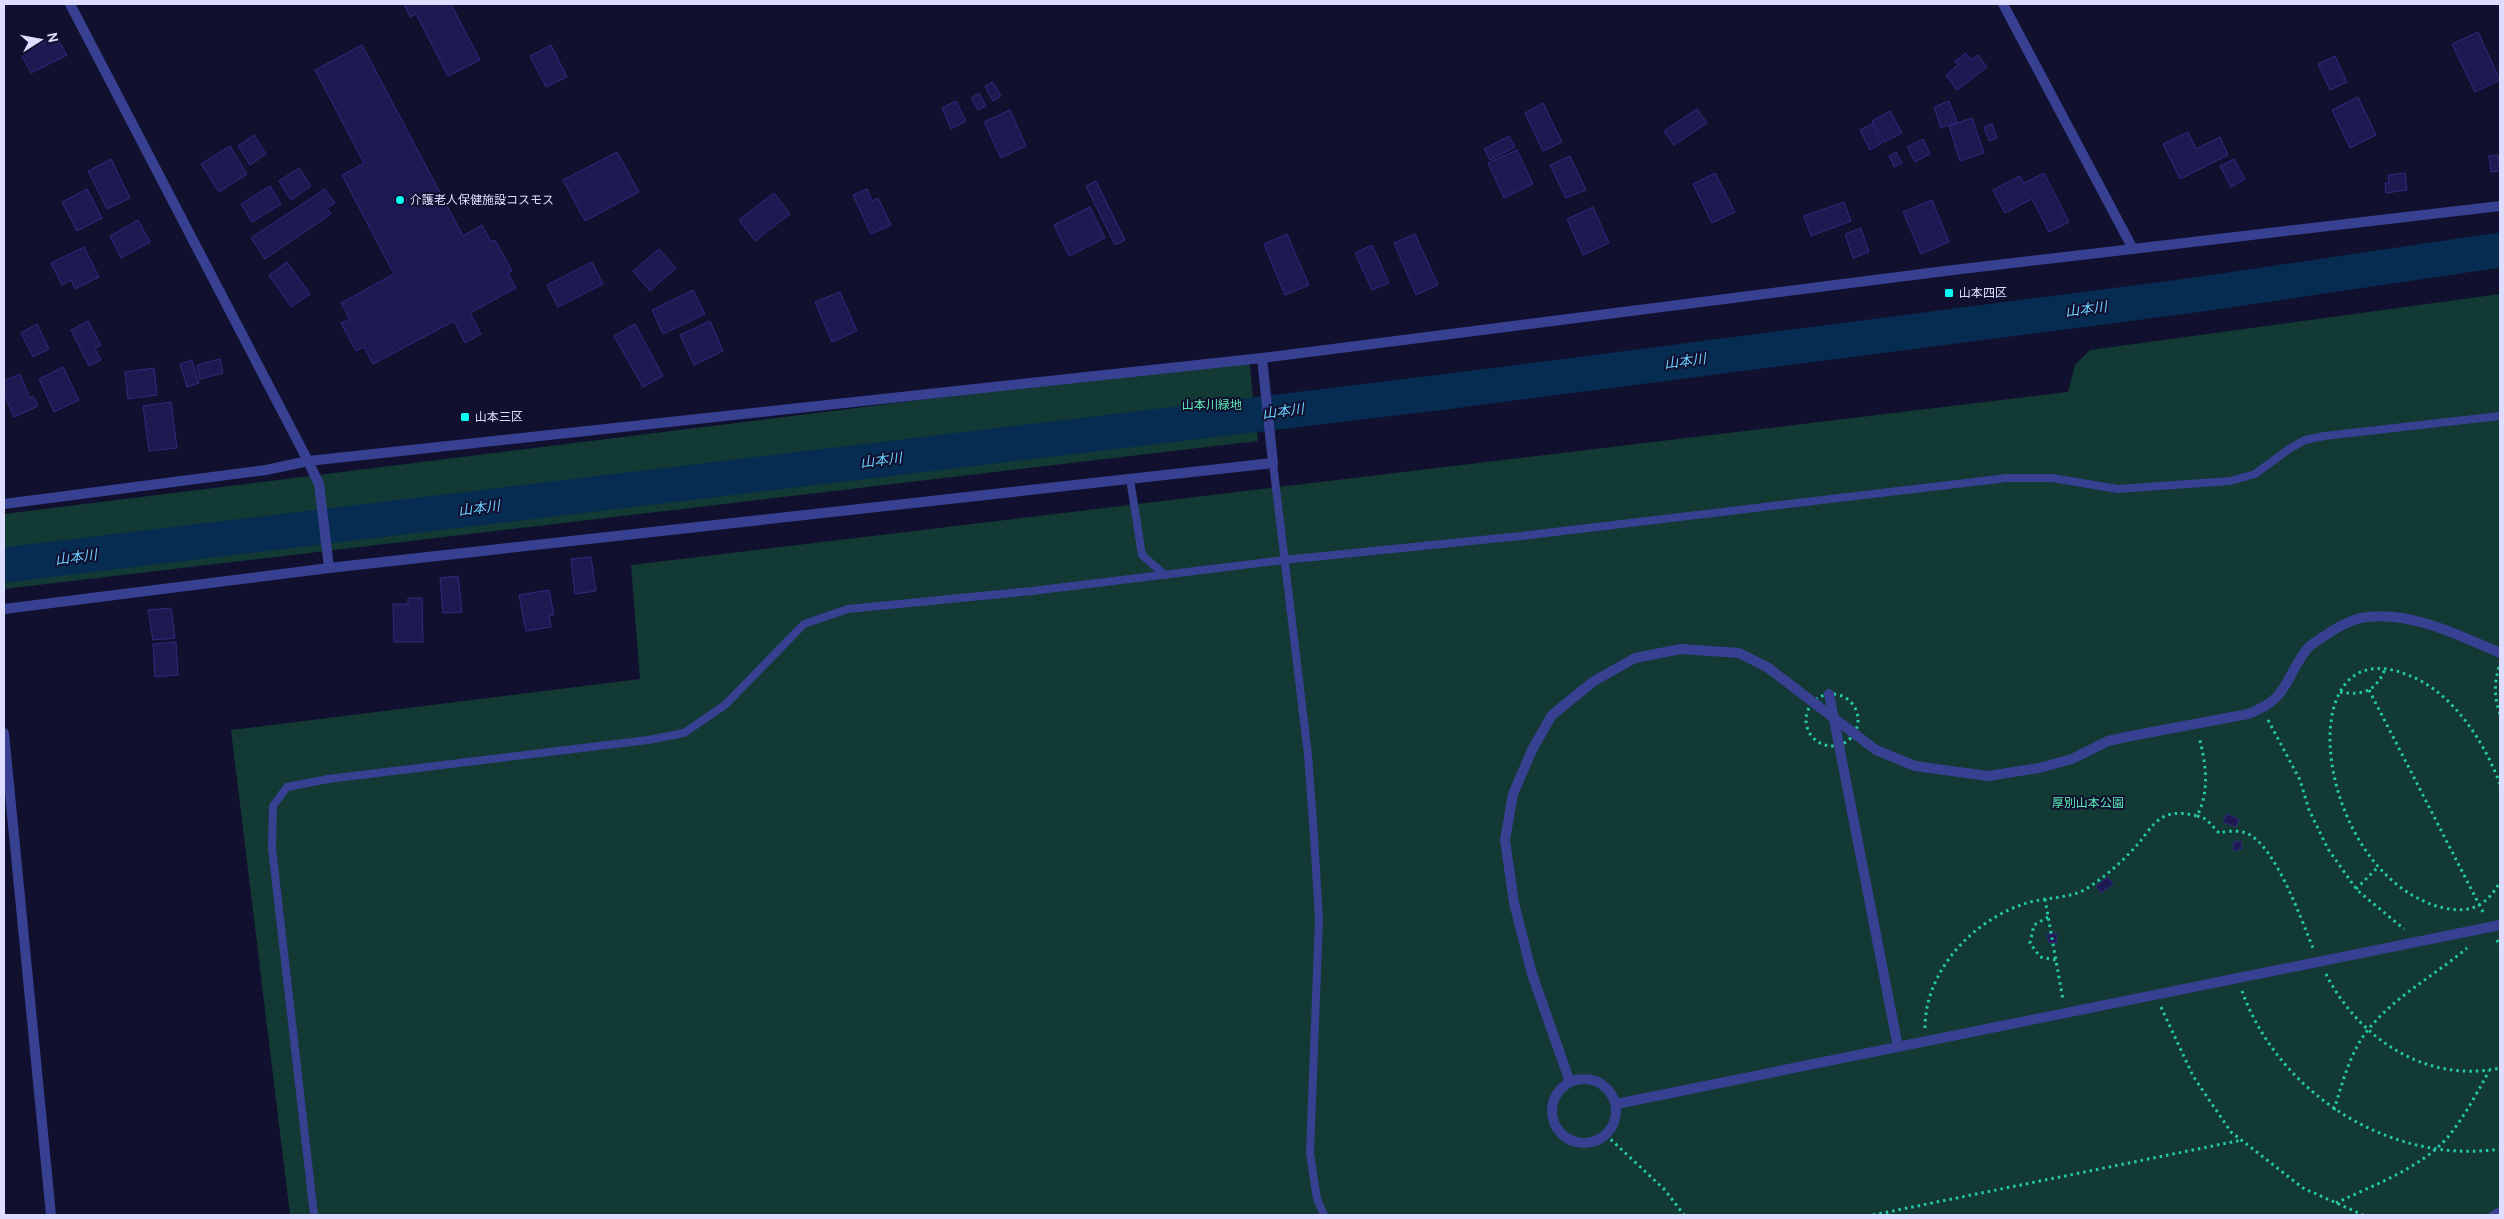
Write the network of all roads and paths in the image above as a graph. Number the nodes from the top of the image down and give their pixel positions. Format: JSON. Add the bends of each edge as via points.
{"nodes":[{"id":1,"x":70,"y":4,"type":"edge"},
{"id":2,"x":2003,"y":4,"type":"edge"},
{"id":3,"x":2500,"y":206,"type":"edge"},
{"id":4,"x":2134,"y":249,"type":"junction"},
{"id":5,"x":1262,"y":358,"type":"junction"},
{"id":6,"x":2500,"y":416,"type":"edge"},
{"id":7,"x":308,"y":461,"type":"junction"},
{"id":8,"x":1273,"y":463,"type":"junction"},
{"id":9,"x":1130,"y":479,"type":"junction"},
{"id":10,"x":4,"y":504,"type":"edge"},
{"id":11,"x":1284,"y":560,"type":"junction"},
{"id":12,"x":329,"y":568,"type":"junction"},
{"id":13,"x":1165,"y":575,"type":"junction"},
{"id":14,"x":4,"y":609,"type":"edge"},
{"id":15,"x":2500,"y":653,"type":"edge"},
{"id":16,"x":2500,"y":661,"type":"edge"},
{"id":17,"x":2385,"y":669,"type":"junction"},
{"id":18,"x":2369,"y":690,"type":"junction"},
{"id":19,"x":2340,"y":692,"type":"junction"},
{"id":20,"x":1829,"y":694,"type":"dead end"},
{"id":21,"x":2263,"y":708,"type":"junction"},
{"id":22,"x":2500,"y":714,"type":"edge"},
{"id":23,"x":1832,"y":717,"type":"junction"},
{"id":24,"x":2196,"y":723,"type":"junction"},
{"id":25,"x":4,"y":733,"type":"edge"},
{"id":26,"x":2500,"y":784,"type":"edge"},
{"id":27,"x":2197,"y":816,"type":"junction"},
{"id":28,"x":2379,"y":866,"type":"junction"},
{"id":29,"x":2500,"y":882,"type":"edge"},
{"id":30,"x":2356,"y":888,"type":"junction"},
{"id":31,"x":2045,"y":899,"type":"junction"},
{"id":32,"x":2479,"y":905,"type":"junction"},
{"id":33,"x":2049,"y":917,"type":"junction"},
{"id":34,"x":2495,"y":926,"type":"edge"},
{"id":35,"x":2421,"y":941,"type":"junction"},
{"id":36,"x":2500,"y":946,"type":"edge"},
{"id":37,"x":2056,"y":960,"type":"junction"},
{"id":38,"x":2319,"y":961,"type":"junction"},
{"id":39,"x":2450,"y":962,"type":"dead end"},
{"id":40,"x":2238,"y":978,"type":"junction"},
{"id":41,"x":2156,"y":994,"type":"junction"},
{"id":42,"x":2066,"y":1013,"type":"junction"},
{"id":43,"x":2368,"y":1031,"type":"junction"},
{"id":44,"x":1925,"y":1041,"type":"junction"},
{"id":45,"x":1898,"y":1047,"type":"junction"},
{"id":46,"x":2500,"y":1068,"type":"edge"},
{"id":47,"x":2489,"y":1070,"type":"junction"},
{"id":48,"x":1570,"y":1082,"type":"junction"},
{"id":49,"x":1616,"y":1104,"type":"junction"},
{"id":50,"x":2334,"y":1110,"type":"junction"},
{"id":51,"x":1606,"y":1135,"type":"junction"},
{"id":52,"x":2242,"y":1140,"type":"junction"},
{"id":53,"x":2435,"y":1149,"type":"junction"},
{"id":54,"x":2500,"y":1149,"type":"edge"},
{"id":55,"x":2335,"y":1204,"type":"junction"},
{"id":56,"x":2500,"y":1211,"type":"edge"},
{"id":57,"x":51,"y":1215,"type":"edge"},
{"id":58,"x":314,"y":1215,"type":"edge"},
{"id":59,"x":1324,"y":1215,"type":"edge"},
{"id":60,"x":1686,"y":1215,"type":"edge"},
{"id":61,"x":1873,"y":1215,"type":"edge"},
{"id":62,"x":2363,"y":1215,"type":"edge"},
{"id":63,"x":2493,"y":1215,"type":"edge"}],
"edges":[{"from":1,"to":7,"type":"street"},
{"from":2,"to":4,"type":"street"},
{"from":3,"to":4,"type":"street"},
{"from":4,"to":5,"type":"street"},
{"from":5,"to":7,"type":"street"},
{"from":5,"to":8,"type":"street"},
{"from":6,"to":11,"type":"lane","via":[[2314,438],[2289,449],[2255,474],[2230,482],[2118,489],[2052,478],[2007,478],[1521,536]]},
{"from":7,"to":10,"type":"street","via":[[266,470]]},
{"from":7,"to":12,"type":"street","via":[[319,484]]},
{"from":8,"to":9,"type":"street"},
{"from":8,"to":11,"type":"lane"},
{"from":9,"to":12,"type":"street"},
{"from":9,"to":13,"type":"lane","via":[[1142,555]]},
{"from":11,"to":13,"type":"lane"},
{"from":11,"to":59,"type":"lane","via":[[1308,755],[1315,845],[1319,919],[1310,1153],[1317,1199]]},
{"from":12,"to":14,"type":"street"},
{"from":13,"to":58,"type":"lane","via":[[848,609],[804,624],[725,704],[684,733],[287,787],[273,806],[272,848]]},
{"from":15,"to":21,"type":"street","via":[[2452,632],[2414,622],[2387,617],[2360,618],[2334,629],[2309,647],[2292,671],[2282,693]]},
{"from":16,"to":22,"type":"path","via":[[2495,682],[2495,701]]},
{"from":17,"to":18,"type":"path","via":[[2380,682]]},
{"from":17,"to":19,"type":"path","via":[[2363,672]]},
{"from":17,"to":26,"type":"path","via":[[2402,671],[2425,683],[2452,706],[2480,742]]},
{"from":18,"to":19,"type":"path","via":[[2357,695]]},
{"from":18,"to":32,"type":"path"},
{"from":19,"to":28,"type":"path","via":[[2330,722],[2329,749],[2334,783],[2357,835]]},
{"from":20,"to":23,"type":"street"},
{"from":21,"to":24,"type":"street","via":[[2248,714]]},
{"from":21,"to":30,"type":"path","via":[[2300,780],[2309,810],[2328,849]]},
{"from":23,"to":24,"type":"street","via":[[1876,750],[1915,766],[1988,776],[2039,768],[2072,759],[2108,741]]},
{"from":23,"to":45,"type":"street"},
{"from":23,"to":48,"type":"street","via":[[1768,667],[1739,653],[1681,649],[1635,658],[1594,681],[1552,716],[1513,794],[1506,840],[1514,903],[1532,974]]},
{"from":24,"to":27,"type":"path","via":[[2206,789]]},
{"from":25,"to":57,"type":"street"},
{"from":27,"to":31,"type":"path","via":[[2184,813],[2161,818],[2128,855],[2098,880],[2075,893]]},
{"from":27,"to":38,"type":"path","via":[[2206,819],[2219,833],[2245,832],[2267,850]]},
{"from":28,"to":30,"type":"path"},
{"from":28,"to":32,"type":"path","via":[[2424,903],[2458,911]]},
{"from":29,"to":32,"type":"path","via":[[2493,896]]},
{"from":30,"to":35,"type":"path"},
{"from":31,"to":33,"type":"path"},
{"from":31,"to":44,"type":"path","via":[[2027,902],[1996,917],[1966,938],[1936,984],[1929,1003]]},
{"from":32,"to":34,"type":"path"},
{"from":33,"to":37,"type":"path"},
{"from":33,"to":37,"type":"path","via":[[2034,925],[2030,943],[2040,957]]},
{"from":34,"to":35,"type":"street"},
{"from":34,"to":36,"type":"path"},
{"from":35,"to":38,"type":"street"},
{"from":37,"to":42,"type":"path"},
{"from":38,"to":40,"type":"street"},
{"from":38,"to":43,"type":"path","via":[[2335,993]]},
{"from":39,"to":43,"type":"path","via":[[2390,1007]]},
{"from":40,"to":41,"type":"street"},
{"from":40,"to":50,"type":"path","via":[[2250,1011],[2269,1044],[2287,1068]]},
{"from":41,"to":42,"type":"street"},
{"from":41,"to":52,"type":"path","via":[[2193,1076],[2231,1132]]},
{"from":42,"to":44,"type":"street"},
{"from":43,"to":47,"type":"path","via":[[2408,1057],[2434,1066],[2461,1072]]},
{"from":43,"to":50,"type":"path","via":[[2354,1053]]},
{"from":44,"to":45,"type":"street"},
{"from":45,"to":49,"type":"street"},
{"from":46,"to":47,"type":"path"},
{"from":47,"to":53,"type":"path","via":[[2459,1122]]},
{"from":48,"to":49,"type":"street","via":[[1588,1079],[1597,1082],[1612,1094]]},
{"from":48,"to":51,"type":"street","via":[[1553,1101],[1556,1128],[1563,1136],[1581,1144]]},
{"from":49,"to":51,"type":"street","via":[[1615,1121]]},
{"from":50,"to":53,"type":"path","via":[[2392,1138]]},
{"from":51,"to":60,"type":"path","via":[[1665,1190]]},
{"from":52,"to":55,"type":"path","via":[[2303,1188]]},
{"from":52,"to":61,"type":"path"},
{"from":53,"to":54,"type":"path"},
{"from":53,"to":55,"type":"path","via":[[2414,1164]]},
{"from":55,"to":62,"type":"path"},
{"from":56,"to":63,"type":"lane"}]}
